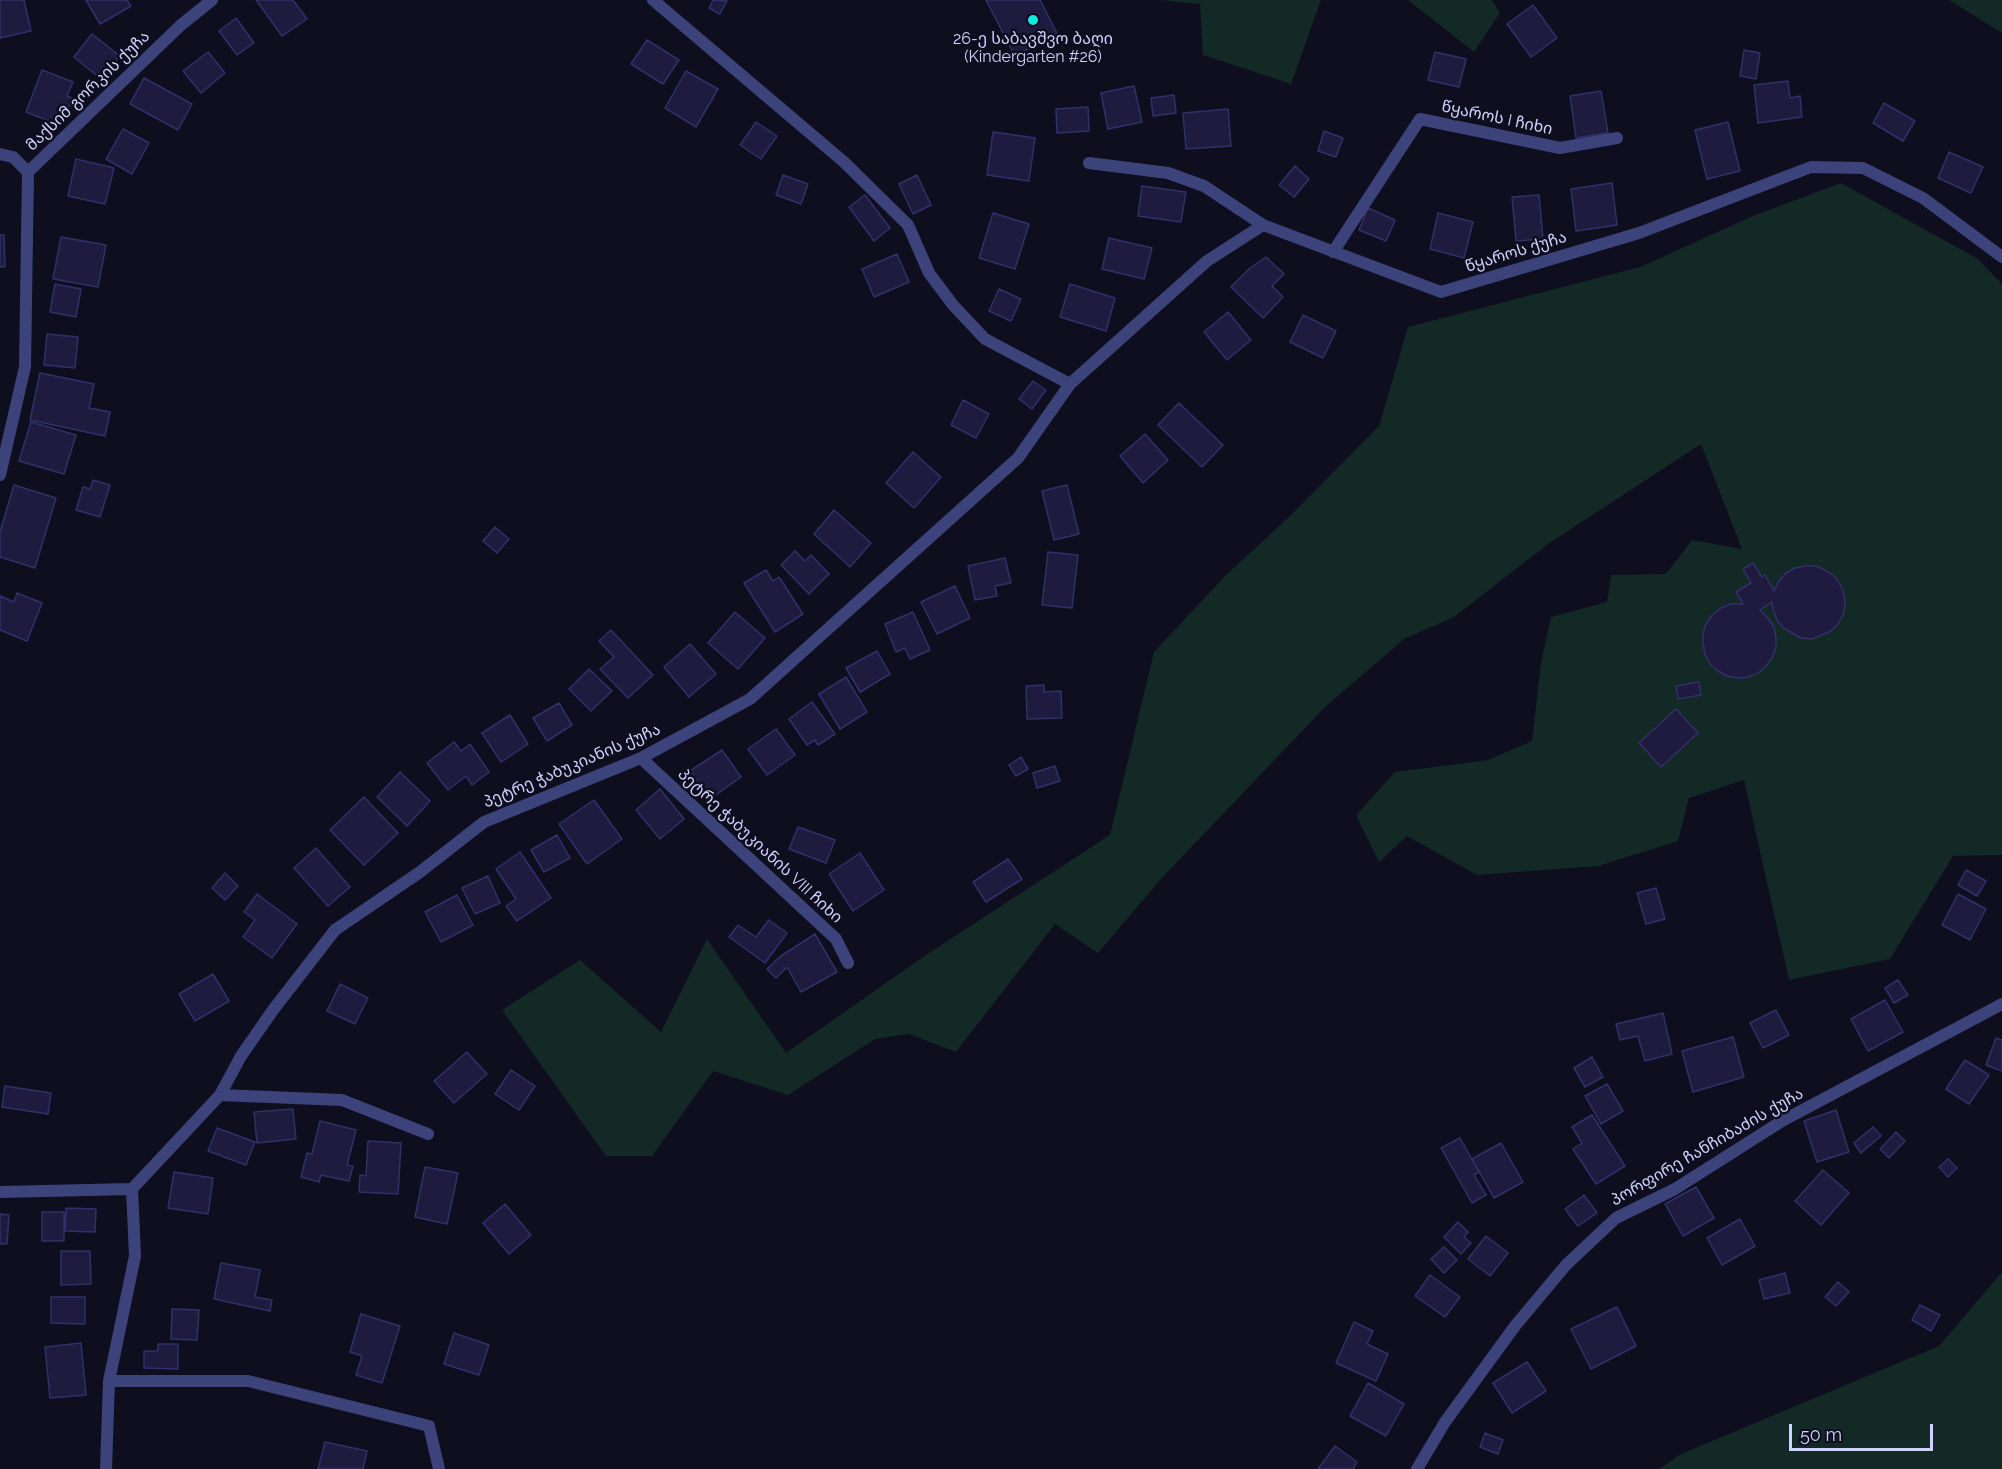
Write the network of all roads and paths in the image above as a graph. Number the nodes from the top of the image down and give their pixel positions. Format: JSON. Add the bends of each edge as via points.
{"nodes":[{"id":1,"x":212,"y":0,"type":"edge"},
{"id":2,"x":653,"y":0,"type":"edge"},
{"id":3,"x":1617,"y":138,"type":"dead end"},
{"id":4,"x":0,"y":154,"type":"edge"},
{"id":5,"x":1089,"y":162,"type":"dead end"},
{"id":6,"x":28,"y":172,"type":"junction"},
{"id":7,"x":1263,"y":225,"type":"junction"},
{"id":8,"x":1333,"y":252,"type":"junction"},
{"id":9,"x":2002,"y":257,"type":"edge"},
{"id":10,"x":1070,"y":384,"type":"junction"},
{"id":11,"x":0,"y":475,"type":"edge"},
{"id":12,"x":641,"y":758,"type":"junction"},
{"id":13,"x":848,"y":963,"type":"dead end"},
{"id":14,"x":2002,"y":1004,"type":"edge"},
{"id":15,"x":220,"y":1095,"type":"junction"},
{"id":16,"x":428,"y":1134,"type":"dead end"},
{"id":17,"x":132,"y":1189,"type":"junction"},
{"id":18,"x":0,"y":1192,"type":"edge"},
{"id":19,"x":109,"y":1381,"type":"junction"},
{"id":20,"x":106,"y":1469,"type":"edge"},
{"id":21,"x":439,"y":1469,"type":"edge"},
{"id":22,"x":1417,"y":1469,"type":"edge"}],
"edges":[{"from":1,"to":6,"type":"street","name":"მაქსიმ გორკის ქუჩა"},
{"from":2,"to":10,"type":"street","via":[[844,162],[908,225],[929,273],[985,339]]},
{"from":3,"to":8,"type":"street","name":"წყაროს I ჩიხი","via":[[1560,148],[1420,119]]},
{"from":4,"to":6,"type":"street","via":[[13,157]]},
{"from":5,"to":7,"type":"street","name":"წყაროს ქუჩა","via":[[1177,176],[1204,186]]},
{"from":6,"to":11,"type":"street","name":"მაქსიმ გორკის ქუჩა","via":[[25,367]]},
{"from":7,"to":8,"type":"street","name":"წყაროს ქუჩა"},
{"from":7,"to":10,"type":"street","via":[[1207,261]]},
{"from":8,"to":9,"type":"street","name":"წყაროს ქუჩა","via":[[1441,292],[1639,233],[1811,167],[1863,168],[1923,198]]},
{"from":10,"to":12,"type":"street","name":"პეტრე ჭაბუკიანის ქუჩა","via":[[1018,458],[750,699]]},
{"from":12,"to":13,"type":"street","name":"პეტრე ჭაბუკიანის VIII ჩიხი","via":[[836,939]]},
{"from":12,"to":15,"type":"street","name":"პეტრე ჭაბუკიანის ქუჩა","via":[[484,822],[335,930],[273,1010]]},
{"from":14,"to":22,"type":"street","name":"პორფირე ჩანჩიბაძის ქუჩა","via":[[1782,1121],[1675,1189],[1616,1218],[1566,1265],[1515,1326],[1445,1422]]},
{"from":15,"to":16,"type":"street","via":[[342,1100]]},
{"from":15,"to":17,"type":"street","name":"პეტრე ჭაბუკიანის ქუჩა"},
{"from":17,"to":18,"type":"street"},
{"from":17,"to":19,"type":"street","via":[[135,1256]]},
{"from":19,"to":20,"type":"street"},
{"from":19,"to":21,"type":"street","via":[[248,1381],[429,1426]]}]}
